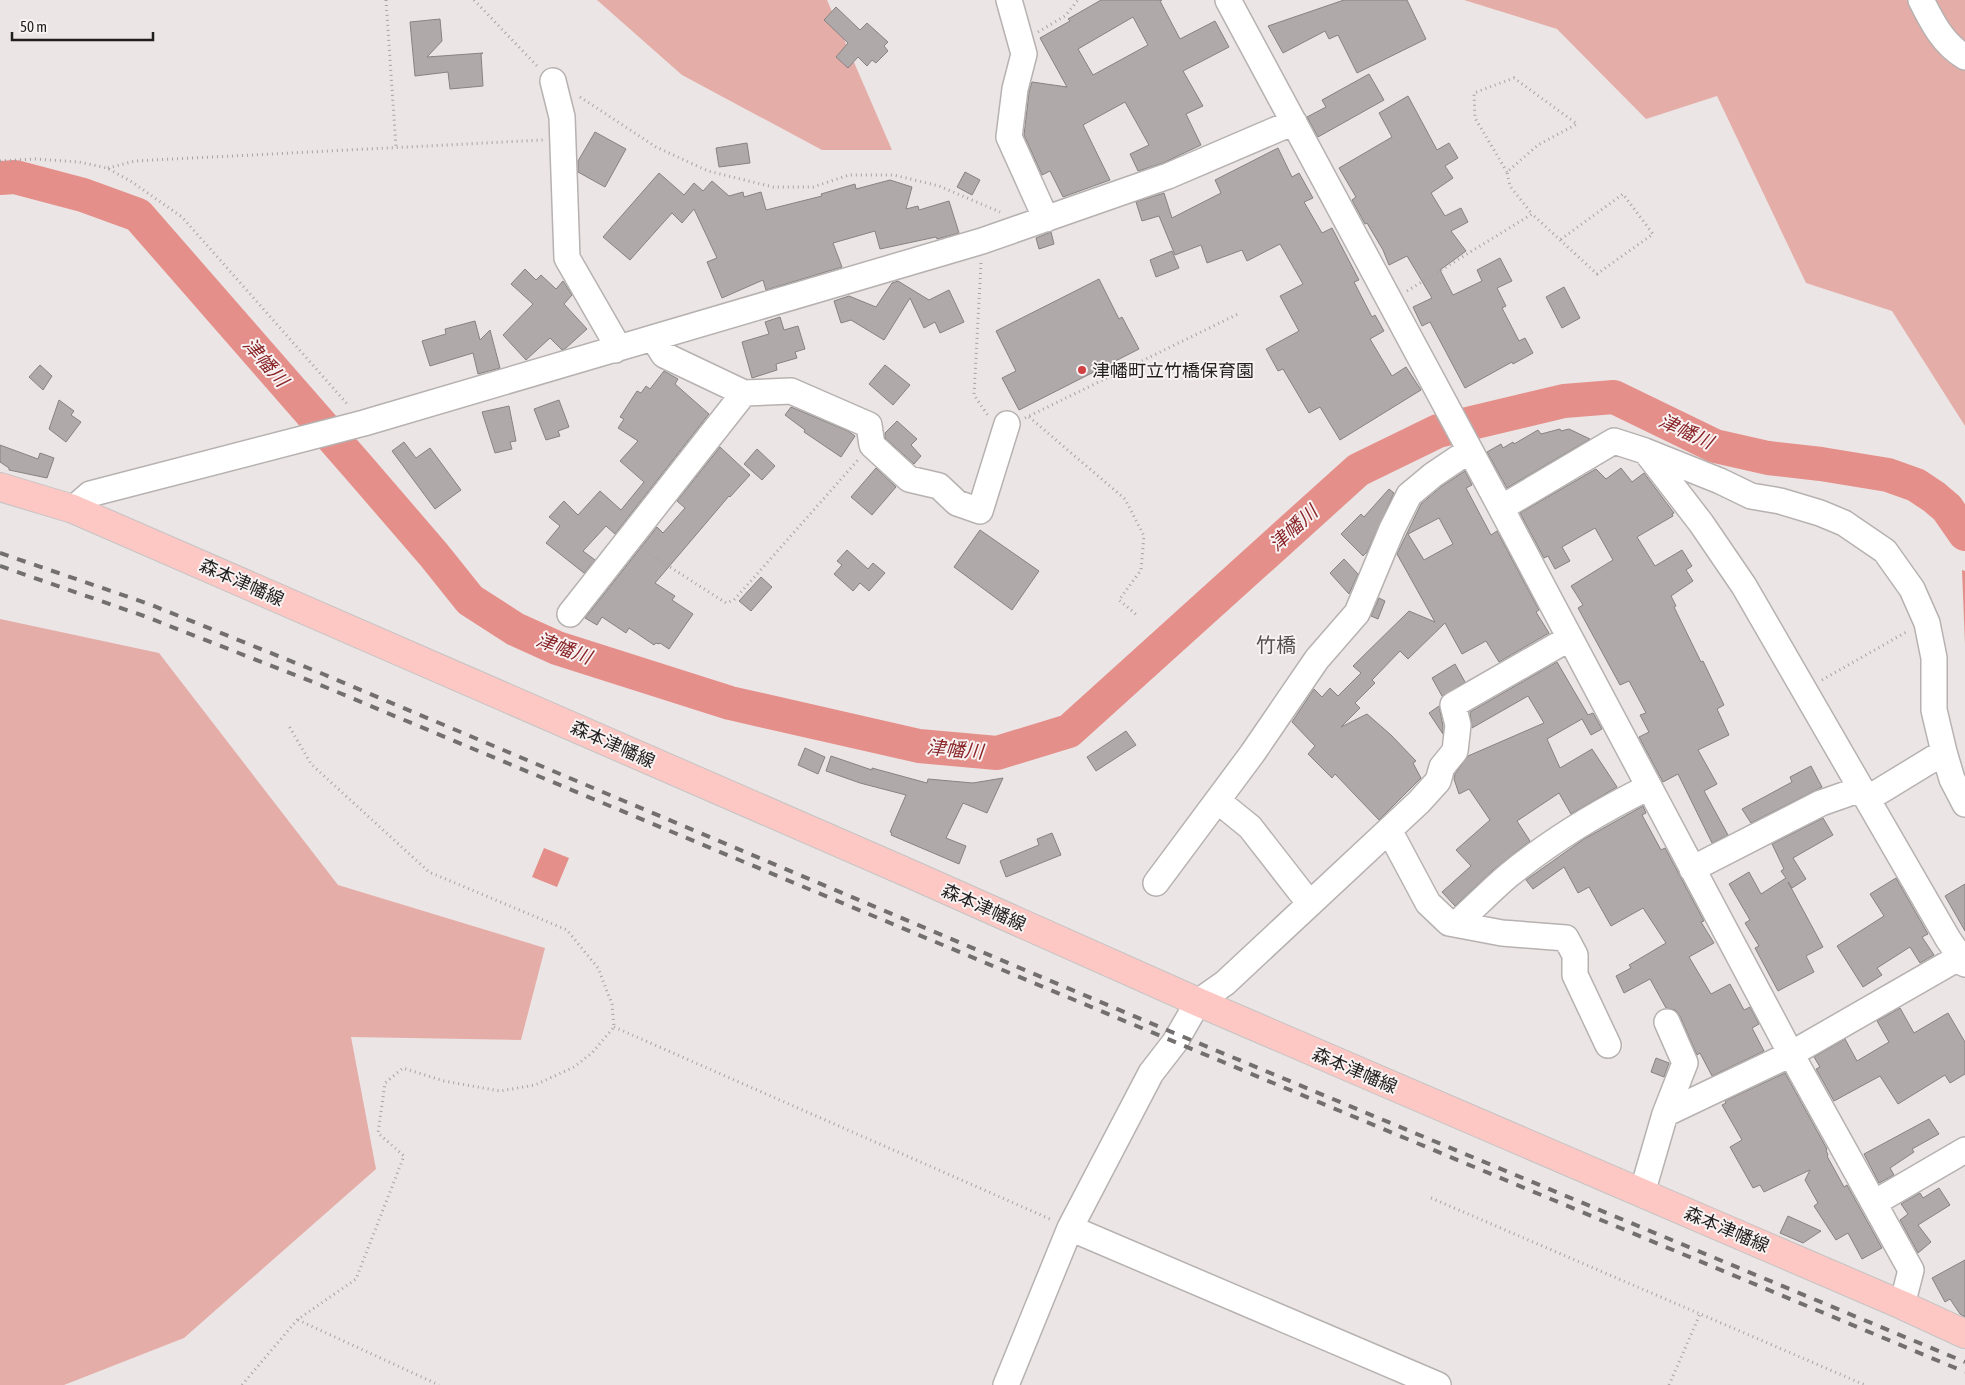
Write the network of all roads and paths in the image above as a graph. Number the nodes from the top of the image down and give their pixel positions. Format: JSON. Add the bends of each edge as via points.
{"nodes":[{"id":1,"x":386,"y":0,"type":"edge"},
{"id":2,"x":474,"y":0,"type":"edge"},
{"id":3,"x":1010,"y":0,"type":"edge"},
{"id":4,"x":1078,"y":0,"type":"edge"},
{"id":5,"x":1228,"y":0,"type":"edge"},
{"id":6,"x":1921,"y":0,"type":"edge"},
{"id":7,"x":1021,"y":43,"type":"junction"},
{"id":8,"x":1965,"y":57,"type":"edge"},
{"id":9,"x":553,"y":82,"type":"junction"},
{"id":10,"x":1294,"y":122,"type":"junction"},
{"id":11,"x":563,"y":139,"type":"junction"},
{"id":12,"x":396,"y":148,"type":"junction"},
{"id":13,"x":0,"y":161,"type":"edge"},
{"id":14,"x":108,"y":168,"type":"junction"},
{"id":15,"x":1507,"y":172,"type":"junction"},
{"id":16,"x":1532,"y":214,"type":"junction"},
{"id":17,"x":1046,"y":219,"type":"junction"},
{"id":18,"x":1020,"y":228,"type":"junction"},
{"id":19,"x":1560,"y":240,"type":"junction"},
{"id":20,"x":982,"y":241,"type":"junction"},
{"id":21,"x":1390,"y":301,"type":"junction"},
{"id":22,"x":1240,"y":313,"type":"dead end"},
{"id":23,"x":653,"y":338,"type":"junction"},
{"id":24,"x":615,"y":350,"type":"junction"},
{"id":25,"x":744,"y":393,"type":"junction"},
{"id":26,"x":1018,"y":420,"type":"junction"},
{"id":27,"x":364,"y":423,"type":"junction"},
{"id":28,"x":872,"y":444,"type":"junction"},
{"id":29,"x":1470,"y":450,"type":"junction"},
{"id":30,"x":1645,"y":451,"type":"junction"},
{"id":31,"x":0,"y":487,"type":"edge"},
{"id":32,"x":1501,"y":508,"type":"junction"},
{"id":33,"x":73,"y":509,"type":"junction"},
{"id":34,"x":628,"y":540,"type":"junction"},
{"id":35,"x":570,"y":614,"type":"dead end"},
{"id":36,"x":1138,"y":616,"type":"dead end"},
{"id":37,"x":1926,"y":620,"type":"junction"},
{"id":38,"x":1570,"y":638,"type":"junction"},
{"id":39,"x":1804,"y":690,"type":"junction"},
{"id":40,"x":289,"y":726,"type":"dead end"},
{"id":41,"x":1944,"y":752,"type":"junction"},
{"id":42,"x":1649,"y":787,"type":"junction"},
{"id":43,"x":1864,"y":794,"type":"junction"},
{"id":44,"x":1218,"y":801,"type":"junction"},
{"id":45,"x":1965,"y":804,"type":"edge"},
{"id":46,"x":1389,"y":830,"type":"junction"},
{"id":47,"x":1692,"y":869,"type":"junction"},
{"id":48,"x":1156,"y":883,"type":"dead end"},
{"id":49,"x":1310,"y":904,"type":"junction"},
{"id":50,"x":1456,"y":924,"type":"junction"},
{"id":51,"x":1964,"y":958,"type":"edge"},
{"id":52,"x":1198,"y":1002,"type":"junction"},
{"id":53,"x":1668,"y":1022,"type":"dead end"},
{"id":54,"x":614,"y":1027,"type":"junction"},
{"id":55,"x":1608,"y":1045,"type":"dead end"},
{"id":56,"x":1791,"y":1054,"type":"junction"},
{"id":57,"x":1665,"y":1114,"type":"junction"},
{"id":58,"x":1965,"y":1150,"type":"edge"},
{"id":59,"x":1642,"y":1193,"type":"junction"},
{"id":60,"x":1431,"y":1198,"type":"dead end"},
{"id":61,"x":1874,"y":1203,"type":"junction"},
{"id":62,"x":1070,"y":1228,"type":"junction"},
{"id":63,"x":1902,"y":1305,"type":"junction"},
{"id":64,"x":1700,"y":1314,"type":"junction"},
{"id":65,"x":298,"y":1320,"type":"junction"},
{"id":66,"x":1965,"y":1334,"type":"edge"},
{"id":67,"x":242,"y":1385,"type":"edge"},
{"id":68,"x":440,"y":1385,"type":"edge"},
{"id":69,"x":1006,"y":1385,"type":"edge"},
{"id":70,"x":1438,"y":1385,"type":"edge"},
{"id":71,"x":1669,"y":1385,"type":"edge"},
{"id":72,"x":1865,"y":1385,"type":"edge"}],
"edges":[{"from":1,"to":12,"type":"path"},
{"from":2,"to":9,"type":"path"},
{"from":3,"to":7,"type":"street"},
{"from":4,"to":7,"type":"path","via":[[1066,16]]},
{"from":5,"to":10,"type":"street"},
{"from":6,"to":8,"type":"street","via":[[1936,28]]},
{"from":7,"to":17,"type":"street","via":[[1024,54],[1014,89],[1009,137]]},
{"from":9,"to":11,"type":"street","via":[[562,117]]},
{"from":9,"to":18,"type":"path","via":[[593,104],[656,147],[708,171],[773,187],[813,187],[849,175],[894,175],[939,186],[1001,213]]},
{"from":10,"to":17,"type":"street","via":[[1168,176]]},
{"from":10,"to":21,"type":"street"},
{"from":11,"to":12,"type":"path"},
{"from":11,"to":24,"type":"street","via":[[567,258],[612,338]]},
{"from":12,"to":14,"type":"path","via":[[135,161]]},
{"from":13,"to":14,"type":"path","via":[[35,158]]},
{"from":14,"to":27,"type":"path","via":[[182,217]]},
{"from":15,"to":15,"type":"path","via":[[1538,145],[1577,124],[1514,78],[1474,93],[1475,118]]},
{"from":15,"to":16,"type":"path","via":[[1510,186]]},
{"from":16,"to":19,"type":"path"},
{"from":16,"to":21,"type":"path"},
{"from":17,"to":18,"type":"street"},
{"from":18,"to":20,"type":"street"},
{"from":19,"to":19,"type":"path","via":[[1597,274],[1653,234],[1623,194]]},
{"from":20,"to":23,"type":"street"},
{"from":20,"to":26,"type":"path","via":[[974,395],[989,417]]},
{"from":21,"to":29,"type":"street"},
{"from":22,"to":26,"type":"path"},
{"from":23,"to":24,"type":"street"},
{"from":23,"to":25,"type":"street","via":[[664,355]]},
{"from":24,"to":27,"type":"street"},
{"from":25,"to":28,"type":"street","via":[[791,391],[868,424]]},
{"from":25,"to":34,"type":"street"},
{"from":26,"to":28,"type":"street","via":[[980,511],[957,503],[939,486],[909,479]]},
{"from":26,"to":36,"type":"path","via":[[1125,498],[1144,536],[1140,570],[1119,600]]},
{"from":27,"to":33,"type":"street","via":[[90,494]]},
{"from":28,"to":34,"type":"path","via":[[734,600],[726,603]]},
{"from":29,"to":32,"type":"street"},
{"from":29,"to":44,"type":"street","via":[[1409,495],[1357,613],[1317,659]]},
{"from":30,"to":32,"type":"street","via":[[1614,441]]},
{"from":30,"to":37,"type":"street","via":[[1751,496],[1820,513],[1844,523],[1885,551],[1912,590]]},
{"from":30,"to":39,"type":"street","via":[[1701,523],[1744,586]]},
{"from":31,"to":33,"type":"main road","name":"森本津幡線"},
{"from":32,"to":38,"type":"street"},
{"from":33,"to":52,"type":"main road","name":"森本津幡線"},
{"from":34,"to":35,"type":"street"},
{"from":37,"to":39,"type":"path"},
{"from":37,"to":41,"type":"street","via":[[1934,658],[1934,710]]},
{"from":38,"to":42,"type":"street"},
{"from":38,"to":46,"type":"street","via":[[1453,705],[1458,725],[1455,751],[1442,766],[1438,781]]},
{"from":39,"to":43,"type":"street"},
{"from":40,"to":54,"type":"path","via":[[311,764],[429,872],[567,930],[598,968],[612,1004]]},
{"from":41,"to":43,"type":"street"},
{"from":41,"to":45,"type":"street","via":[[1952,779]]},
{"from":42,"to":47,"type":"street"},
{"from":42,"to":50,"type":"street","via":[[1592,817],[1546,848],[1510,874]]},
{"from":43,"to":47,"type":"street","via":[[1821,803]]},
{"from":43,"to":51,"type":"street","via":[[1948,939]]},
{"from":44,"to":48,"type":"street"},
{"from":44,"to":49,"type":"street","via":[[1250,827]]},
{"from":46,"to":49,"type":"street"},
{"from":46,"to":50,"type":"street","via":[[1428,903],[1449,923]]},
{"from":47,"to":56,"type":"street"},
{"from":49,"to":52,"type":"street","via":[[1226,983]]},
{"from":50,"to":55,"type":"street","via":[[1502,933],[1566,938],[1575,955],[1575,975]]},
{"from":51,"to":56,"type":"street"},
{"from":52,"to":59,"type":"main road","name":"森本津幡線"},
{"from":52,"to":62,"type":"street","via":[[1175,1042],[1151,1074]]},
{"from":53,"to":57,"type":"street","via":[[1685,1063]]},
{"from":54,"to":62,"type":"path"},
{"from":54,"to":65,"type":"path","via":[[592,1053],[574,1067],[535,1085],[500,1091],[444,1081],[403,1068],[385,1083],[378,1132],[404,1156],[356,1278]]},
{"from":56,"to":57,"type":"street"},
{"from":56,"to":61,"type":"street"},
{"from":57,"to":59,"type":"street"},
{"from":58,"to":61,"type":"street"},
{"from":59,"to":63,"type":"main road","name":"森本津幡線"},
{"from":60,"to":64,"type":"path"},
{"from":61,"to":63,"type":"street","via":[[1911,1270]]},
{"from":62,"to":69,"type":"street"},
{"from":62,"to":70,"type":"street"},
{"from":63,"to":66,"type":"main road","name":"森本津幡線"},
{"from":64,"to":71,"type":"path"},
{"from":64,"to":72,"type":"path"},
{"from":65,"to":67,"type":"path"},
{"from":65,"to":68,"type":"path"}]}
